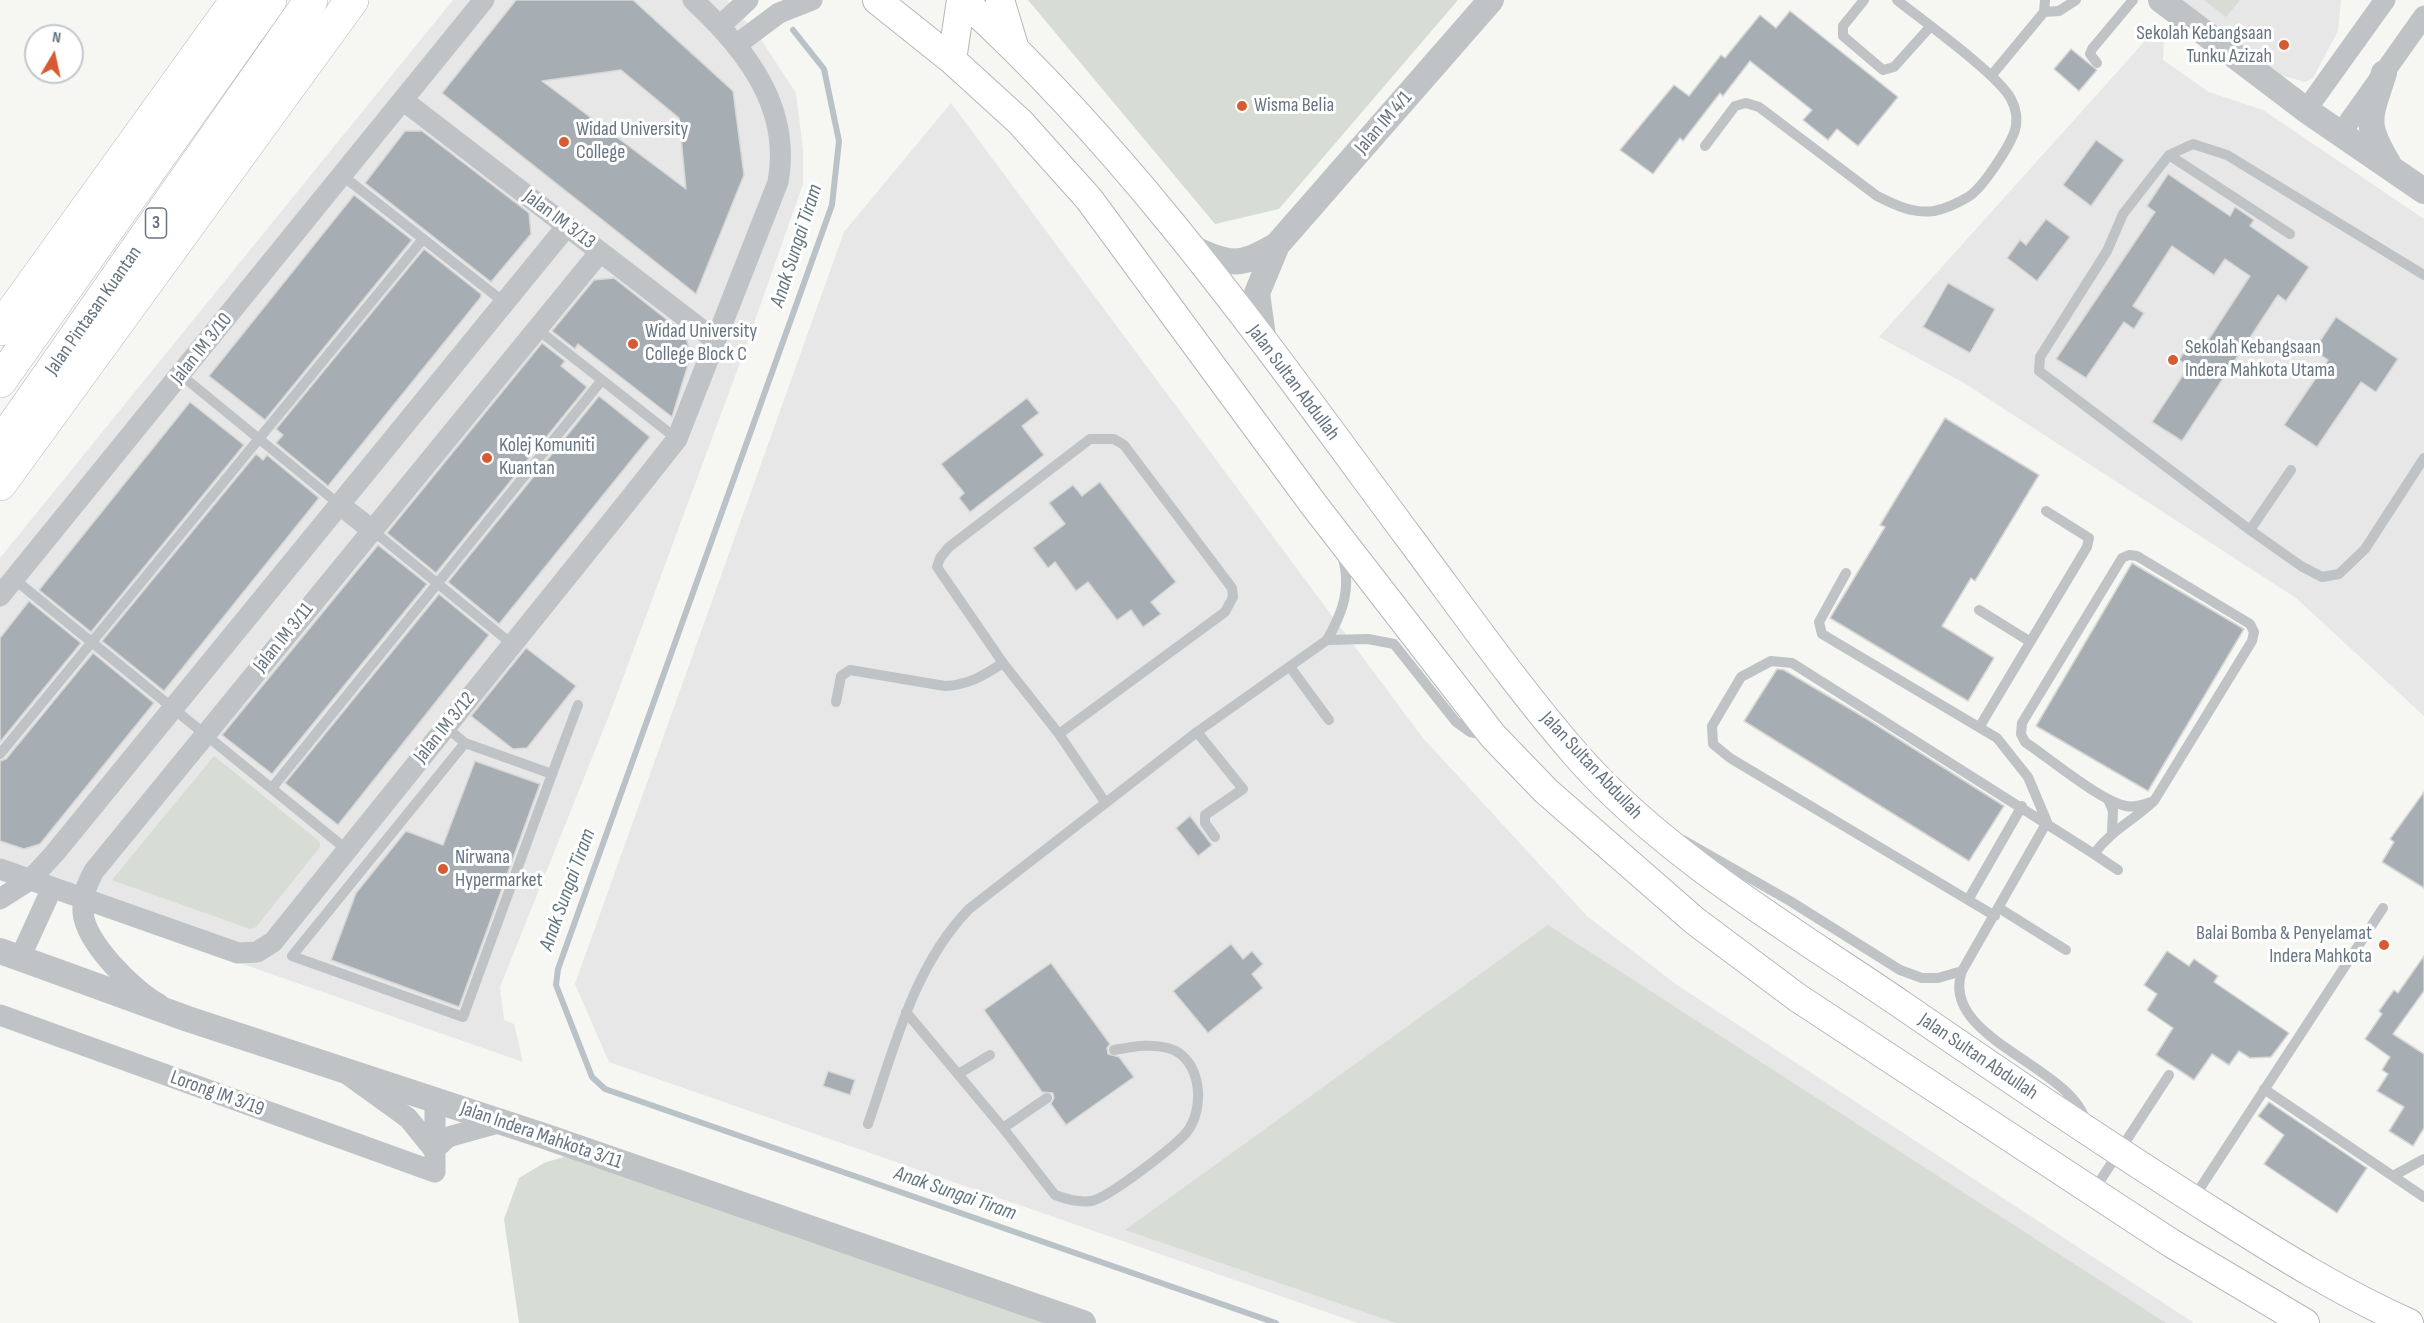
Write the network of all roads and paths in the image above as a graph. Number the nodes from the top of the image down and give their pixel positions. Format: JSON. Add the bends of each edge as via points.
{"nodes":[{"id":1,"x":237,"y":0,"type":"edge"},
{"id":2,"x":270,"y":0,"type":"edge"},
{"id":3,"x":311,"y":0,"type":"edge"},
{"id":4,"x":352,"y":0,"type":"edge"},
{"id":5,"x":484,"y":0,"type":"edge"},
{"id":6,"x":693,"y":0,"type":"edge"},
{"id":7,"x":747,"y":0,"type":"edge"},
{"id":8,"x":812,"y":0,"type":"edge"},
{"id":9,"x":877,"y":0,"type":"edge"},
{"id":10,"x":962,"y":0,"type":"edge"},
{"id":11,"x":1000,"y":0,"type":"edge"},
{"id":12,"x":1491,"y":0,"type":"edge"},
{"id":13,"x":1864,"y":0,"type":"edge"},
{"id":14,"x":1897,"y":0,"type":"edge"},
{"id":15,"x":2045,"y":0,"type":"edge"},
{"id":16,"x":2076,"y":0,"type":"edge"},
{"id":17,"x":2133,"y":0,"type":"edge"},
{"id":18,"x":2162,"y":0,"type":"edge"},
{"id":19,"x":2385,"y":0,"type":"edge"},
{"id":20,"x":2044,"y":12,"type":"junction"},
{"id":21,"x":2424,"y":16,"type":"edge"},
{"id":22,"x":721,"y":25,"type":"junction"},
{"id":23,"x":1930,"y":27,"type":"junction"},
{"id":24,"x":736,"y":45,"type":"junction"},
{"id":25,"x":1014,"y":46,"type":"junction"},
{"id":26,"x":952,"y":60,"type":"junction"},
{"id":27,"x":2097,"y":63,"type":"dead end"},
{"id":28,"x":2384,"y":73,"type":"junction"},
{"id":29,"x":1991,"y":76,"type":"junction"},
{"id":30,"x":404,"y":101,"type":"junction"},
{"id":31,"x":2306,"y":110,"type":"junction"},
{"id":32,"x":2341,"y":134,"type":"junction"},
{"id":33,"x":1705,"y":146,"type":"dead end"},
{"id":34,"x":2169,"y":155,"type":"junction"},
{"id":35,"x":2392,"y":168,"type":"junction"},
{"id":36,"x":343,"y":176,"type":"junction"},
{"id":37,"x":2424,"y":191,"type":"edge"},
{"id":38,"x":567,"y":226,"type":"junction"},
{"id":39,"x":2290,"y":234,"type":"dead end"},
{"id":40,"x":423,"y":239,"type":"junction"},
{"id":41,"x":1277,"y":245,"type":"junction"},
{"id":42,"x":1190,"y":247,"type":"junction"},
{"id":43,"x":600,"y":252,"type":"junction"},
{"id":44,"x":2424,"y":275,"type":"edge"},
{"id":45,"x":505,"y":303,"type":"junction"},
{"id":46,"x":0,"y":329,"type":"edge"},
{"id":47,"x":537,"y":329,"type":"junction"},
{"id":48,"x":715,"y":340,"type":"junction"},
{"id":49,"x":1264,"y":344,"type":"junction"},
{"id":50,"x":181,"y":375,"type":"junction"},
{"id":51,"x":602,"y":380,"type":"junction"},
{"id":52,"x":0,"y":381,"type":"edge"},
{"id":53,"x":258,"y":438,"type":"junction"},
{"id":54,"x":677,"y":439,"type":"junction"},
{"id":55,"x":0,"y":446,"type":"edge"},
{"id":56,"x":2424,"y":458,"type":"edge"},
{"id":57,"x":2291,"y":470,"type":"dead end"},
{"id":58,"x":0,"y":484,"type":"edge"},
{"id":59,"x":340,"y":505,"type":"junction"},
{"id":60,"x":1314,"y":505,"type":"junction"},
{"id":61,"x":2046,"y":511,"type":"dead end"},
{"id":62,"x":372,"y":530,"type":"junction"},
{"id":63,"x":2250,"y":530,"type":"junction"},
{"id":64,"x":1846,"y":573,"type":"dead end"},
{"id":65,"x":14,"y":579,"type":"junction"},
{"id":66,"x":437,"y":584,"type":"junction"},
{"id":67,"x":0,"y":596,"type":"edge"},
{"id":68,"x":1979,"y":610,"type":"dead end"},
{"id":69,"x":1327,"y":640,"type":"junction"},
{"id":70,"x":2030,"y":641,"type":"junction"},
{"id":71,"x":93,"y":643,"type":"junction"},
{"id":72,"x":513,"y":645,"type":"junction"},
{"id":73,"x":1003,"y":663,"type":"junction"},
{"id":74,"x":1290,"y":667,"type":"junction"},
{"id":75,"x":836,"y":702,"type":"dead end"},
{"id":76,"x":578,"y":705,"type":"dead end"},
{"id":77,"x":174,"y":709,"type":"junction"},
{"id":78,"x":1329,"y":720,"type":"dead end"},
{"id":79,"x":446,"y":726,"type":"junction"},
{"id":80,"x":1980,"y":726,"type":"junction"},
{"id":81,"x":1197,"y":732,"type":"junction"},
{"id":82,"x":205,"y":734,"type":"junction"},
{"id":83,"x":1059,"y":734,"type":"junction"},
{"id":84,"x":1493,"y":736,"type":"junction"},
{"id":85,"x":465,"y":743,"type":"junction"},
{"id":86,"x":0,"y":754,"type":"edge"},
{"id":87,"x":552,"y":774,"type":"junction"},
{"id":88,"x":272,"y":788,"type":"junction"},
{"id":89,"x":2108,"y":799,"type":"junction"},
{"id":90,"x":2154,"y":801,"type":"junction"},
{"id":91,"x":1105,"y":802,"type":"junction"},
{"id":92,"x":2022,"y":806,"type":"junction"},
{"id":93,"x":2047,"y":822,"type":"junction"},
{"id":94,"x":1651,"y":829,"type":"junction"},
{"id":95,"x":2112,"y":831,"type":"junction"},
{"id":96,"x":1215,"y":837,"type":"dead end"},
{"id":97,"x":346,"y":849,"type":"junction"},
{"id":98,"x":2094,"y":854,"type":"junction"},
{"id":99,"x":0,"y":870,"type":"edge"},
{"id":100,"x":2118,"y":870,"type":"dead end"},
{"id":101,"x":30,"y":880,"type":"junction"},
{"id":102,"x":52,"y":888,"type":"junction"},
{"id":103,"x":0,"y":899,"type":"edge"},
{"id":104,"x":83,"y":899,"type":"junction"},
{"id":105,"x":1968,"y":900,"type":"junction"},
{"id":106,"x":2383,"y":908,"type":"dead end"},
{"id":107,"x":1997,"y":912,"type":"junction"},
{"id":108,"x":2067,"y":950,"type":"dead end"},
{"id":109,"x":10,"y":954,"type":"edge"},
{"id":110,"x":1962,"y":971,"type":"junction"},
{"id":111,"x":906,"y":1012,"type":"junction"},
{"id":112,"x":0,"y":1015,"type":"edge"},
{"id":113,"x":188,"y":1019,"type":"junction"},
{"id":114,"x":1114,"y":1050,"type":"dead end"},
{"id":115,"x":990,"y":1055,"type":"dead end"},
{"id":116,"x":346,"y":1073,"type":"junction"},
{"id":117,"x":960,"y":1073,"type":"junction"},
{"id":118,"x":2169,"y":1076,"type":"dead end"},
{"id":119,"x":2264,"y":1089,"type":"junction"},
{"id":120,"x":1047,"y":1098,"type":"dead end"},
{"id":121,"x":435,"y":1101,"type":"junction"},
{"id":122,"x":502,"y":1122,"type":"junction"},
{"id":123,"x":868,"y":1124,"type":"dead end"},
{"id":124,"x":1003,"y":1128,"type":"junction"},
{"id":125,"x":2088,"y":1133,"type":"junction"},
{"id":126,"x":434,"y":1150,"type":"junction"},
{"id":127,"x":2118,"y":1152,"type":"junction"},
{"id":128,"x":2424,"y":1159,"type":"edge"},
{"id":129,"x":2393,"y":1176,"type":"junction"},
{"id":130,"x":2092,"y":1192,"type":"junction"},
{"id":131,"x":2424,"y":1197,"type":"edge"},
{"id":132,"x":2192,"y":1199,"type":"junction"},
{"id":133,"x":1083,"y":1323,"type":"edge"},
{"id":134,"x":2305,"y":1323,"type":"edge"},
{"id":135,"x":2409,"y":1323,"type":"edge"}],
"edges":[{"from":1,"to":46,"type":"highway"},
{"from":2,"to":52,"type":"highway","name":"Jalan Pintasan Kuantan","number":"3"},
{"from":3,"to":55,"type":"highway","name":"Jalan Pintasan Kuantan","number":"3"},
{"from":4,"to":58,"type":"highway"},
{"from":5,"to":30,"type":"street","name":"Jalan IM 3/10"},
{"from":6,"to":22,"type":"street","name":"Jalan IM 3/12"},
{"from":7,"to":22,"type":"street"},
{"from":8,"to":24,"type":"street","via":[[779,13]]},
{"from":9,"to":26,"type":"main road"},
{"from":10,"to":25,"type":"main road","name":"Jalan Sultan Abdullah"},
{"from":10,"to":26,"type":"main road"},
{"from":11,"to":25,"type":"main road"},
{"from":12,"to":41,"type":"street","name":"Jalan IM 4/1"},
{"from":13,"to":23,"type":"lane","via":[[1844,26],[1843,36],[1883,70],[1894,68]]},
{"from":14,"to":23,"type":"lane"},
{"from":15,"to":20,"type":"lane"},
{"from":16,"to":20,"type":"lane","via":[[2059,11]]},
{"from":17,"to":27,"type":"lane","via":[[2092,49],[2090,54]]},
{"from":18,"to":31,"type":"street"},
{"from":19,"to":31,"type":"street"},
{"from":20,"to":29,"type":"lane"},
{"from":21,"to":28,"type":"street"},
{"from":22,"to":24,"type":"street","name":"Jalan IM 3/12"},
{"from":23,"to":29,"type":"lane"},
{"from":24,"to":48,"type":"street","name":"Jalan IM 3/12","via":[[766,87],[775,115],[782,163]]},
{"from":25,"to":42,"type":"main road","name":"Jalan Sultan Abdullah"},
{"from":26,"to":60,"type":"main road","via":[[1020,122],[1089,199]]},
{"from":28,"to":32,"type":"street"},
{"from":28,"to":35,"type":"street","via":[[2370,117],[2372,136]]},
{"from":29,"to":33,"type":"lane","via":[[2011,98],[2015,130],[1986,179],[1969,197],[1935,211],[1917,212],[1877,196],[1759,107],[1746,103],[1736,106]]},
{"from":30,"to":36,"type":"street","name":"Jalan IM 3/10"},
{"from":30,"to":38,"type":"street","name":"Jalan IM 3/13"},
{"from":31,"to":32,"type":"street"},
{"from":32,"to":35,"type":"street"},
{"from":34,"to":39,"type":"lane"},
{"from":34,"to":44,"type":"lane","via":[[2193,144],[2227,155]]},
{"from":34,"to":63,"type":"lane","via":[[2123,214],[2107,251],[2040,357],[2039,371]]},
{"from":35,"to":37,"type":"street"},
{"from":36,"to":40,"type":"lane"},
{"from":36,"to":50,"type":"street","name":"Jalan IM 3/10"},
{"from":38,"to":43,"type":"street","name":"Jalan IM 3/13"},
{"from":38,"to":45,"type":"street","name":"Jalan IM 3/11"},
{"from":40,"to":45,"type":"lane"},
{"from":40,"to":53,"type":"lane"},
{"from":41,"to":42,"type":"street","name":"Jalan IM 4/1","via":[[1242,262],[1214,258]]},
{"from":41,"to":49,"type":"street","name":"Jalan IM 4/1","via":[[1257,293]]},
{"from":42,"to":49,"type":"main road","name":"Jalan Sultan Abdullah"},
{"from":43,"to":47,"type":"street","name":"Jalan IM 3/11"},
{"from":43,"to":48,"type":"street","name":"Jalan IM 3/13"},
{"from":45,"to":59,"type":"street","name":"Jalan IM 3/11"},
{"from":47,"to":51,"type":"lane"},
{"from":47,"to":62,"type":"street","name":"Jalan IM 3/11"},
{"from":48,"to":54,"type":"street","name":"Jalan IM 3/12"},
{"from":49,"to":94,"type":"main road","name":"Jalan Sultan Abdullah","via":[[1528,697],[1583,763]]},
{"from":50,"to":53,"type":"lane"},
{"from":50,"to":65,"type":"street","name":"Jalan IM 3/10"},
{"from":51,"to":54,"type":"lane"},
{"from":51,"to":66,"type":"lane"},
{"from":53,"to":59,"type":"lane"},
{"from":53,"to":71,"type":"lane"},
{"from":54,"to":72,"type":"street","name":"Jalan IM 3/12"},
{"from":56,"to":63,"type":"lane","via":[[2365,549],[2339,574],[2322,577]]},
{"from":57,"to":63,"type":"lane"},
{"from":59,"to":62,"type":"street"},
{"from":59,"to":77,"type":"street","name":"Jalan IM 3/11"},
{"from":60,"to":69,"type":"lane","via":[[1342,557],[1348,585],[1342,614]]},
{"from":60,"to":84,"type":"main road"},
{"from":61,"to":70,"type":"lane","via":[[2089,538]]},
{"from":62,"to":66,"type":"lane"},
{"from":62,"to":82,"type":"street","name":"Jalan IM 3/11"},
{"from":64,"to":80,"type":"lane","via":[[1819,621],[1822,634]]},
{"from":65,"to":67,"type":"street","name":"Jalan IM 3/10"},
{"from":65,"to":71,"type":"lane"},
{"from":66,"to":72,"type":"lane"},
{"from":66,"to":88,"type":"lane"},
{"from":68,"to":70,"type":"lane"},
{"from":69,"to":74,"type":"lane"},
{"from":69,"to":84,"type":"lane","via":[[1368,639],[1394,644],[1456,722],[1470,732]]},
{"from":70,"to":80,"type":"lane"},
{"from":71,"to":77,"type":"lane"},
{"from":71,"to":86,"type":"lane"},
{"from":72,"to":79,"type":"street","name":"Jalan IM 3/12"},
{"from":73,"to":75,"type":"lane","via":[[979,678],[945,686],[850,670],[841,676]]},
{"from":73,"to":83,"type":"lane"},
{"from":73,"to":83,"type":"lane","via":[[942,576],[937,567],[940,558],[949,547],[1090,439],[1114,439],[1124,445],[1225,578],[1233,597],[1225,612]]},
{"from":74,"to":78,"type":"lane"},
{"from":74,"to":81,"type":"lane"},
{"from":76,"to":87,"type":"lane"},
{"from":77,"to":82,"type":"lane"},
{"from":77,"to":101,"type":"street","name":"Jalan IM 3/11"},
{"from":79,"to":85,"type":"lane"},
{"from":79,"to":97,"type":"street","name":"Jalan IM 3/12"},
{"from":80,"to":93,"type":"lane","via":[[1997,738],[2028,777]]},
{"from":81,"to":91,"type":"lane"},
{"from":81,"to":96,"type":"lane","via":[[1243,789],[1205,815],[1205,823]]},
{"from":82,"to":88,"type":"lane"},
{"from":82,"to":104,"type":"street","name":"Jalan IM 3/11","via":[[94,871]]},
{"from":83,"to":91,"type":"lane"},
{"from":84,"to":130,"type":"main road","via":[[1598,839],[1749,962]]},
{"from":85,"to":87,"type":"lane"},
{"from":85,"to":87,"type":"lane","via":[[292,956],[463,1017]]},
{"from":88,"to":97,"type":"lane"},
{"from":89,"to":90,"type":"lane","via":[[2126,806]]},
{"from":89,"to":90,"type":"lane","via":[[2025,742],[2021,734],[2022,723],[2122,558],[2129,555],[2137,556],[2250,624],[2254,632]]},
{"from":89,"to":95,"type":"lane","via":[[2113,811]]},
{"from":90,"to":95,"type":"lane","via":[[2136,818]]},
{"from":91,"to":111,"type":"lane","via":[[950,928],[934,952]]},
{"from":92,"to":93,"type":"lane"},
{"from":92,"to":105,"type":"lane"},
{"from":92,"to":105,"type":"lane","via":[[1792,663],[1771,661],[1741,677],[1712,726],[1713,744],[1730,758]]},
{"from":93,"to":98,"type":"lane"},
{"from":93,"to":107,"type":"lane"},
{"from":94,"to":110,"type":"lane","via":[[1709,852],[1900,970],[1922,978]]},
{"from":94,"to":125,"type":"main road","name":"Jalan Sultan Abdullah"},
{"from":95,"to":98,"type":"lane"},
{"from":97,"to":104,"type":"street","name":"Jalan IM 3/12","via":[[273,942],[257,952],[238,953]]},
{"from":98,"to":100,"type":"lane"},
{"from":99,"to":101,"type":"street"},
{"from":101,"to":102,"type":"street"},
{"from":101,"to":103,"type":"street","name":"Jalan IM 3/11"},
{"from":102,"to":104,"type":"street"},
{"from":102,"to":109,"type":"street"},
{"from":104,"to":113,"type":"street","name":"Jalan IM 3/11","via":[[87,928],[109,960],[155,1003]]},
{"from":105,"to":107,"type":"lane"},
{"from":106,"to":119,"type":"lane"},
{"from":107,"to":108,"type":"lane"},
{"from":107,"to":110,"type":"lane"},
{"from":109,"to":113,"type":"street","name":"Jalan Indera Mahkota 3/11"},
{"from":110,"to":125,"type":"lane","via":[[1957,985],[1964,1008],[1981,1028],[2063,1090],[2083,1110]]},
{"from":111,"to":117,"type":"lane"},
{"from":111,"to":123,"type":"lane"},
{"from":112,"to":126,"type":"street","name":"Lorong IM 3/19","via":[[435,1172]]},
{"from":113,"to":116,"type":"street","name":"Jalan Indera Mahkota 3/11"},
{"from":114,"to":124,"type":"lane","via":[[1146,1045],[1171,1049],[1186,1062],[1198,1082],[1199,1100],[1187,1133],[1110,1194],[1090,1202],[1055,1195]]},
{"from":115,"to":117,"type":"lane"},
{"from":116,"to":121,"type":"street","name":"Jalan Indera Mahkota 3/11"},
{"from":116,"to":126,"type":"street","via":[[408,1118]]},
{"from":117,"to":124,"type":"lane"},
{"from":118,"to":127,"type":"lane"},
{"from":119,"to":129,"type":"lane"},
{"from":119,"to":132,"type":"lane"},
{"from":120,"to":124,"type":"lane"},
{"from":121,"to":122,"type":"street","name":"Jalan Indera Mahkota 3/11"},
{"from":121,"to":126,"type":"street"},
{"from":122,"to":126,"type":"street","via":[[448,1137]]},
{"from":122,"to":133,"type":"street","name":"Jalan Indera Mahkota 3/11"},
{"from":125,"to":127,"type":"main road","name":"Jalan Sultan Abdullah"},
{"from":127,"to":130,"type":"lane"},
{"from":127,"to":132,"type":"main road","name":"Jalan Sultan Abdullah"},
{"from":128,"to":129,"type":"lane"},
{"from":129,"to":131,"type":"lane"},
{"from":130,"to":134,"type":"main road"},
{"from":132,"to":135,"type":"main road","name":"Jalan Sultan Abdullah","via":[[2336,1286]]}]}
